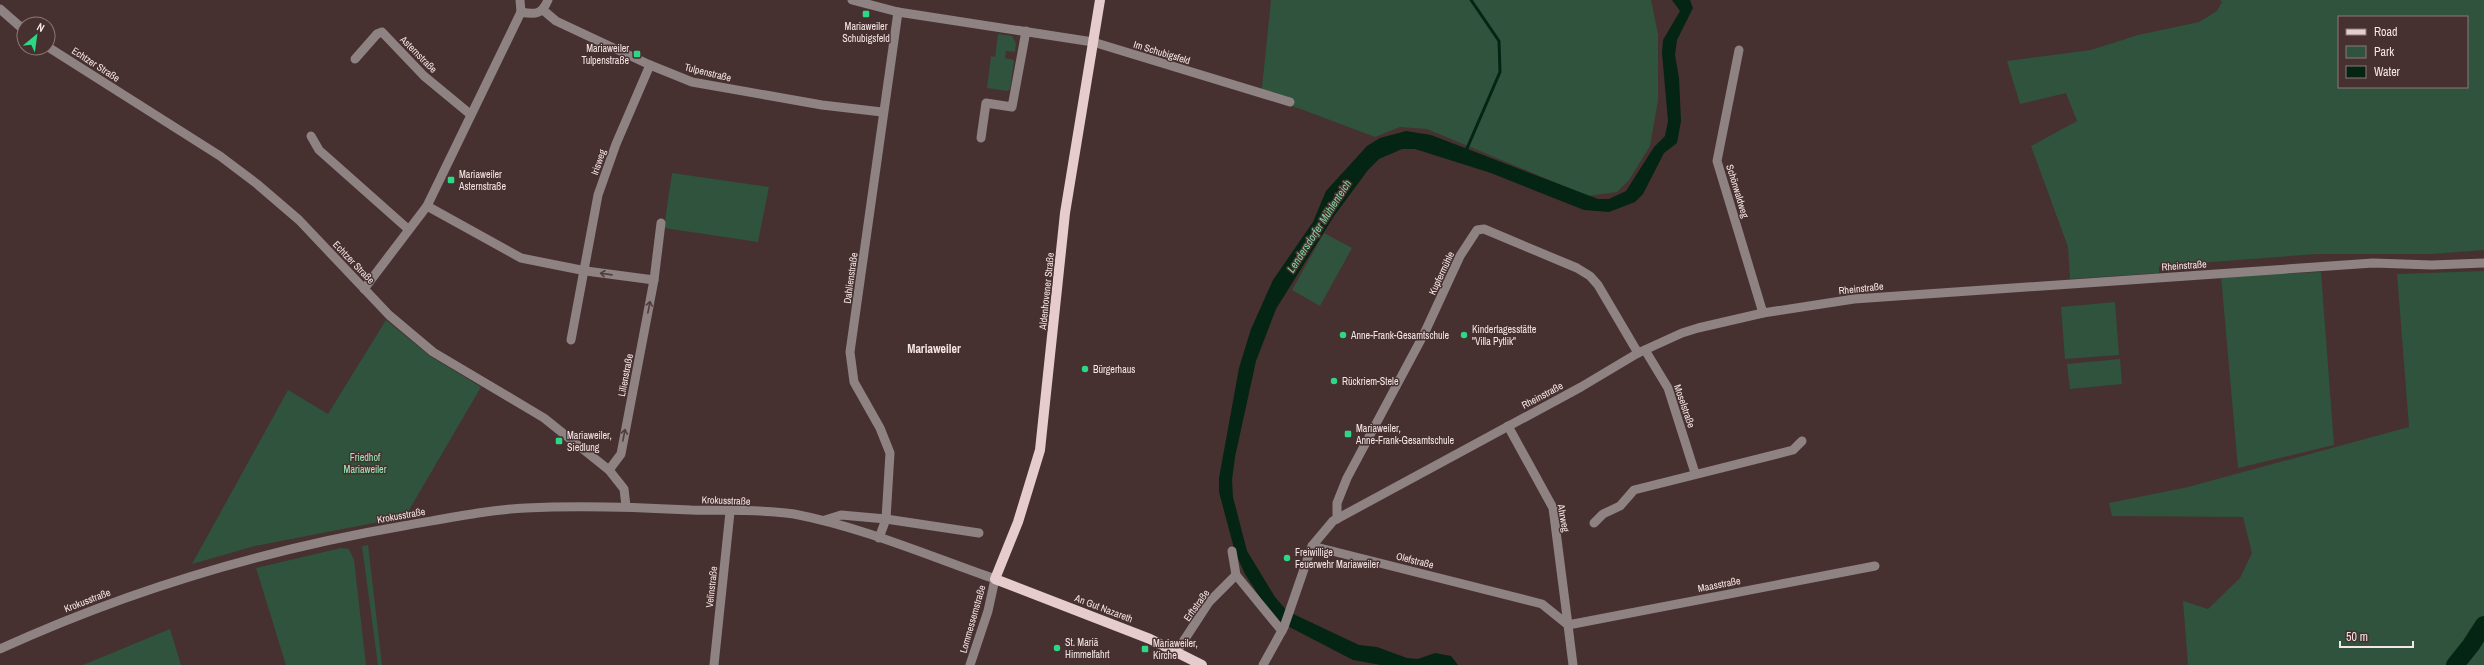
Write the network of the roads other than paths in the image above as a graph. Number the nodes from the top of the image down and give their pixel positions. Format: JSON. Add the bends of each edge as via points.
{"nodes":[{"id":1,"x":520,"y":0,"type":"edge"},
{"id":2,"x":548,"y":0,"type":"edge"},
{"id":3,"x":852,"y":0,"type":"edge"},
{"id":4,"x":1100,"y":0,"type":"edge"},
{"id":5,"x":0,"y":9,"type":"edge"},
{"id":6,"x":543,"y":10,"type":"junction"},
{"id":7,"x":521,"y":12,"type":"junction"},
{"id":8,"x":898,"y":12,"type":"junction"},
{"id":9,"x":16,"y":23,"type":"edge"},
{"id":10,"x":1026,"y":31,"type":"junction"},
{"id":11,"x":1093,"y":42,"type":"junction"},
{"id":12,"x":1739,"y":50,"type":"dead end"},
{"id":13,"x":56,"y":52,"type":"edge"},
{"id":14,"x":355,"y":59,"type":"dead end"},
{"id":15,"x":650,"y":65,"type":"junction"},
{"id":16,"x":1290,"y":102,"type":"dead end"},
{"id":17,"x":882,"y":112,"type":"junction"},
{"id":18,"x":470,"y":114,"type":"junction"},
{"id":19,"x":311,"y":136,"type":"dead end"},
{"id":20,"x":981,"y":138,"type":"dead end"},
{"id":21,"x":427,"y":206,"type":"junction"},
{"id":22,"x":661,"y":223,"type":"dead end"},
{"id":23,"x":408,"y":229,"type":"junction"},
{"id":24,"x":2484,"y":263,"type":"edge"},
{"id":25,"x":586,"y":271,"type":"junction"},
{"id":26,"x":654,"y":280,"type":"junction"},
{"id":27,"x":364,"y":289,"type":"junction"},
{"id":28,"x":1763,"y":313,"type":"junction"},
{"id":29,"x":571,"y":340,"type":"dead end"},
{"id":30,"x":1642,"y":351,"type":"junction"},
{"id":31,"x":1508,"y":426,"type":"junction"},
{"id":32,"x":1802,"y":441,"type":"dead end"},
{"id":33,"x":609,"y":470,"type":"junction"},
{"id":34,"x":1695,"y":473,"type":"junction"},
{"id":35,"x":626,"y":506,"type":"junction"},
{"id":36,"x":730,"y":512,"type":"junction"},
{"id":37,"x":886,"y":519,"type":"junction"},
{"id":38,"x":1337,"y":519,"type":"junction"},
{"id":39,"x":824,"y":521,"type":"junction"},
{"id":40,"x":1594,"y":523,"type":"dead end"},
{"id":41,"x":979,"y":533,"type":"dead end"},
{"id":42,"x":879,"y":538,"type":"junction"},
{"id":43,"x":1312,"y":546,"type":"junction"},
{"id":44,"x":1232,"y":551,"type":"dead end"},
{"id":45,"x":1875,"y":566,"type":"dead end"},
{"id":46,"x":1236,"y":575,"type":"junction"},
{"id":47,"x":995,"y":579,"type":"junction"},
{"id":48,"x":1568,"y":625,"type":"junction"},
{"id":49,"x":1283,"y":629,"type":"junction"},
{"id":50,"x":0,"y":649,"type":"edge"},
{"id":51,"x":1177,"y":651,"type":"junction"},
{"id":52,"x":714,"y":665,"type":"edge"},
{"id":53,"x":970,"y":665,"type":"edge"},
{"id":54,"x":1202,"y":665,"type":"edge"},
{"id":55,"x":1263,"y":665,"type":"edge"},
{"id":56,"x":1573,"y":665,"type":"edge"}],
"edges":[{"from":1,"to":7,"type":"street"},
{"from":2,"to":6,"type":"street"},
{"from":3,"to":8,"type":"street","name":"Im Schubigsfeld"},
{"from":4,"to":11,"type":"main road","name":"Aldenhovener Straße"},
{"from":5,"to":9,"type":"street"},
{"from":6,"to":7,"type":"street","via":[[534,15]]},
{"from":6,"to":15,"type":"street","name":"Tulpenstraße","via":[[556,21]]},
{"from":7,"to":18,"type":"street"},
{"from":8,"to":10,"type":"street","name":"Im Schubigsfeld"},
{"from":8,"to":17,"type":"street","name":"Dahlienstraße"},
{"from":10,"to":11,"type":"street","name":"Im Schubigsfeld"},
{"from":10,"to":20,"type":"street","via":[[1014,103],[1012,107],[986,103]]},
{"from":11,"to":16,"type":"street","name":"Im Schubigsfeld"},
{"from":11,"to":47,"type":"main road","name":"Aldenhovener Straße","via":[[1065,213],[1040,450],[1018,522]]},
{"from":12,"to":28,"type":"street","name":"Schönwaldweg","via":[[1717,161]]},
{"from":13,"to":27,"type":"street","name":"Echtzer Straße","via":[[227,161],[299,220]]},
{"from":14,"to":18,"type":"street","name":"Asternstraße","via":[[377,34],[382,32],[424,76]]},
{"from":15,"to":17,"type":"street","name":"Tulpenstraße","via":[[692,82],[822,105]]},
{"from":15,"to":25,"type":"street","name":"Irisweg","via":[[616,144],[598,195]]},
{"from":17,"to":37,"type":"street","name":"Dahlienstraße","via":[[850,352],[854,382],[880,428],[890,453]]},
{"from":18,"to":21,"type":"street"},
{"from":19,"to":23,"type":"street","via":[[319,150]]},
{"from":21,"to":23,"type":"street"},
{"from":21,"to":25,"type":"street","via":[[521,258]]},
{"from":22,"to":26,"type":"street","name":"Lilienstraße"},
{"from":23,"to":27,"type":"street"},
{"from":24,"to":28,"type":"street","name":"Rheinstraße","via":[[2373,263],[2083,282],[1854,299]]},
{"from":26,"to":25,"type":"street","one_way":true},
{"from":25,"to":29,"type":"street","via":[[580,288]]},
{"from":33,"to":26,"type":"street","name":"Lilienstraße","one_way":true,"via":[[621,454]]},
{"from":27,"to":33,"type":"street","name":"Echtzer Straße","via":[[389,315],[434,352],[544,418]]},
{"from":28,"to":30,"type":"street","name":"Rheinstraße","via":[[1682,333]]},
{"from":30,"to":31,"type":"street","name":"Rheinstraße"},
{"from":30,"to":34,"type":"street","name":"Moselstraße","via":[[1668,388]]},
{"from":30,"to":38,"type":"street","name":"Kupfermühle","via":[[1590,276],[1577,268],[1484,229],[1477,230],[1460,256],[1424,334],[1347,478],[1337,503]]},
{"from":31,"to":38,"type":"street","name":"Rheinstraße"},
{"from":31,"to":48,"type":"street","name":"Ahrweg","via":[[1553,508]]},
{"from":32,"to":34,"type":"street","via":[[1793,450]]},
{"from":33,"to":35,"type":"street","name":"Echtzer Straße","via":[[624,489]]},
{"from":34,"to":40,"type":"street","via":[[1634,490],[1620,506],[1602,514]]},
{"from":35,"to":36,"type":"street","name":"Krokusstraße"},
{"from":35,"to":50,"type":"street","name":"Krokusstraße","via":[[524,508],[474,514],[326,540],[257,556],[172,581],[45,628]]},
{"from":36,"to":39,"type":"street","name":"Krokusstraße","via":[[790,513]]},
{"from":36,"to":52,"type":"street","name":"Velinstraße"},
{"from":37,"to":39,"type":"street","via":[[841,515]]},
{"from":37,"to":41,"type":"street"},
{"from":37,"to":42,"type":"street","name":"Dahlienstraße"},
{"from":38,"to":43,"type":"street","name":"Rheinstraße","via":[[1324,530]]},
{"from":39,"to":42,"type":"street","name":"Krokusstraße"},
{"from":42,"to":47,"type":"street","name":"Krokusstraße"},
{"from":43,"to":48,"type":"street","name":"Olefstraße","via":[[1542,604]]},
{"from":43,"to":49,"type":"street"},
{"from":44,"to":46,"type":"street"},
{"from":45,"to":48,"type":"street","name":"Maasstraße"},
{"from":46,"to":49,"type":"street"},
{"from":46,"to":51,"type":"street","name":"Erftstraße","via":[[1209,602]]},
{"from":47,"to":51,"type":"main road","name":"An Gut Nazareth"},
{"from":47,"to":53,"type":"street","name":"Lommessemstraße","via":[[988,611]]},
{"from":48,"to":56,"type":"street"},
{"from":49,"to":55,"type":"street"},
{"from":51,"to":54,"type":"main road","name":"An Gut Nazareth"}]}
